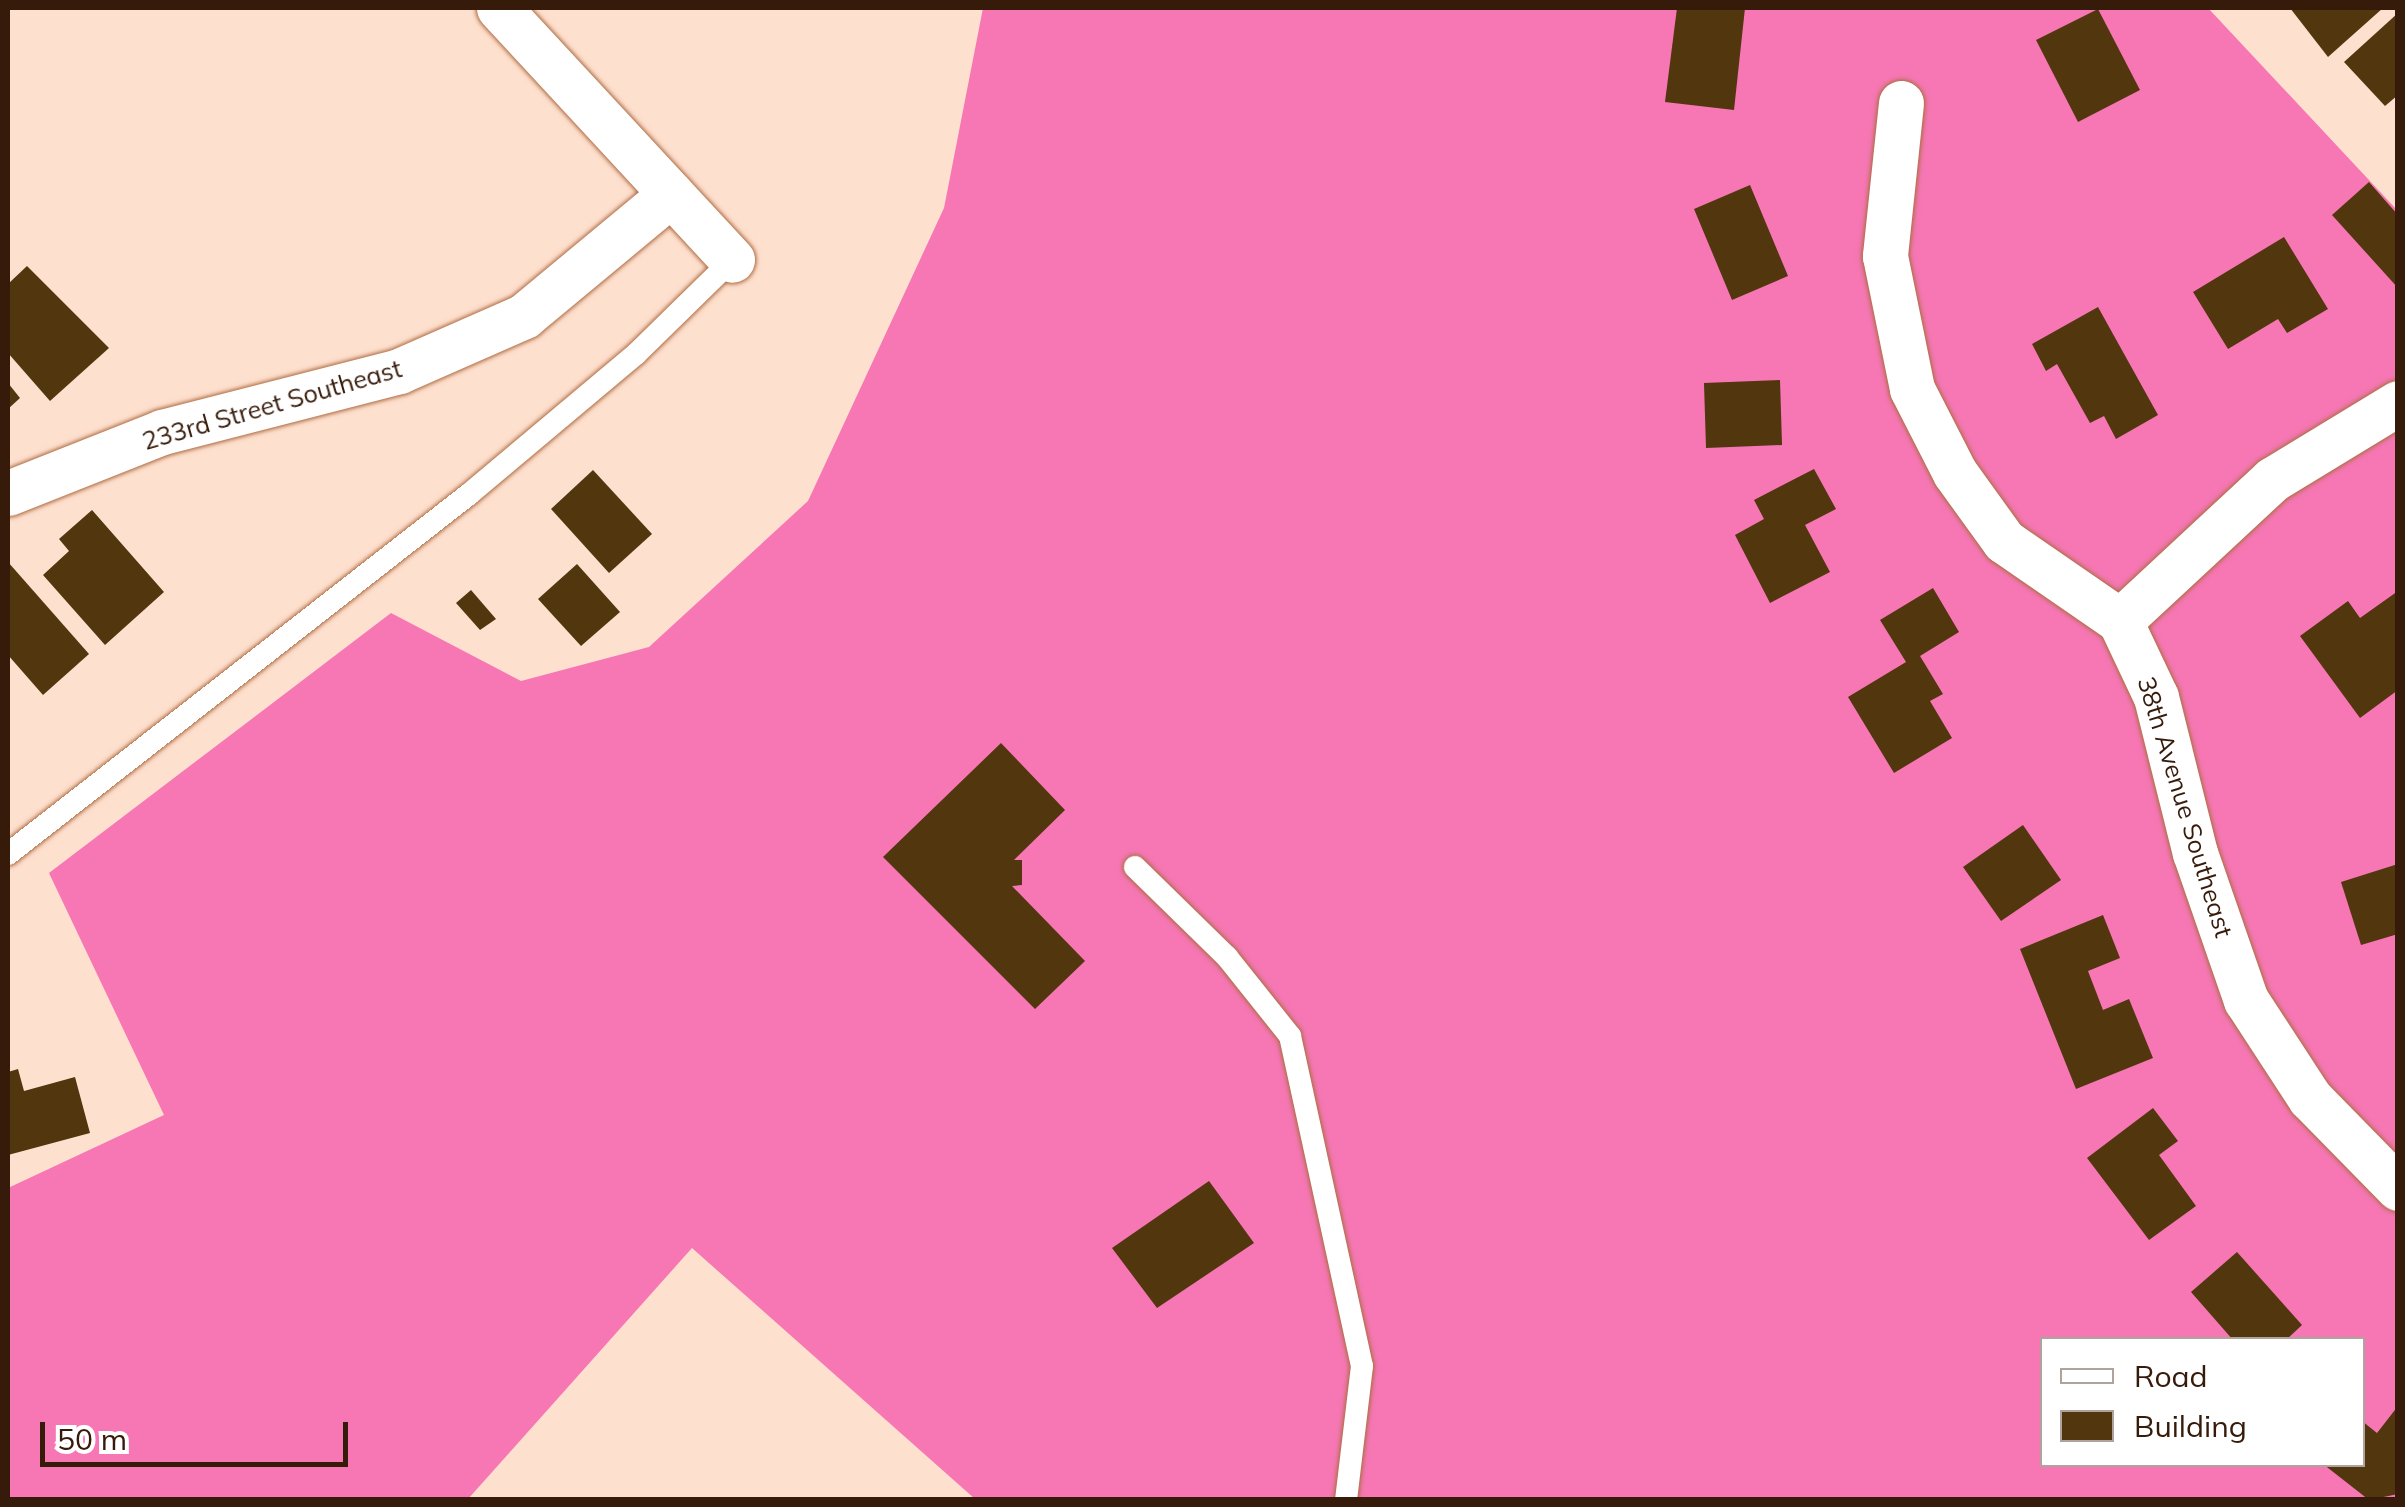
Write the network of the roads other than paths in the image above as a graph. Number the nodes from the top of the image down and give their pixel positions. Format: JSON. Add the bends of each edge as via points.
{"nodes":[{"id":1,"x":498,"y":8,"type":"edge"},
{"id":2,"x":1901,"y":103,"type":"dead end"},
{"id":3,"x":671,"y":194,"type":"junction"},
{"id":4,"x":732,"y":260,"type":"joint"},
{"id":5,"x":2398,"y":403,"type":"edge"},
{"id":6,"x":8,"y":493,"type":"edge"},
{"id":7,"x":2120,"y":620,"type":"junction"},
{"id":8,"x":8,"y":854,"type":"edge"},
{"id":9,"x":1135,"y":867,"type":"dead end"},
{"id":10,"x":2398,"y":1188,"type":"edge"},
{"id":11,"x":1346,"y":1500,"type":"edge"}],
"edges":[{"from":1,"to":3,"type":"street"},
{"from":2,"to":7,"type":"street","via":[[1885,256],[1912,389],[1955,473],[2004,541]]},
{"from":3,"to":4,"type":"street"},
{"from":3,"to":6,"type":"street","name":"233rd Street Southeast","via":[[524,316],[399,371],[162,432]]},
{"from":4,"to":8,"type":"lane","via":[[636,354],[468,495]]},
{"from":5,"to":7,"type":"street","via":[[2274,479]]},
{"from":7,"to":10,"type":"street","name":"38th Avenue Southeast","via":[[2156,697],[2196,853],[2246,1000],[2310,1098]]},
{"from":9,"to":11,"type":"lane","via":[[1227,958],[1290,1036],[1362,1366]]}]}
